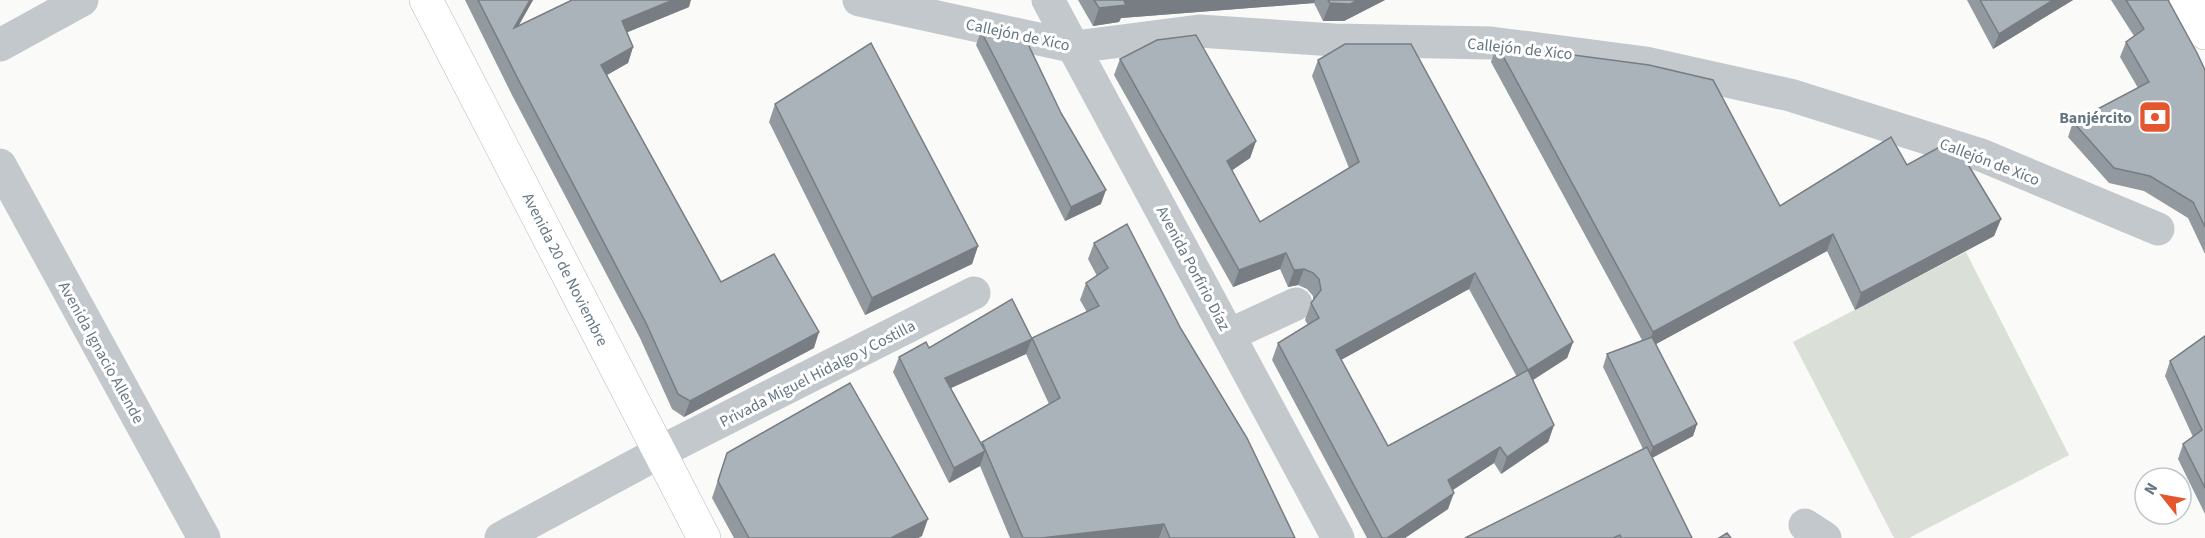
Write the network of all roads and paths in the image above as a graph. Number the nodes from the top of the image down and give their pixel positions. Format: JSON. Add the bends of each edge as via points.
{"nodes":[{"id":1,"x":82,"y":0,"type":"edge"},
{"id":2,"x":426,"y":0,"type":"edge"},
{"id":3,"x":859,"y":0,"type":"edge"},
{"id":4,"x":1048,"y":0,"type":"edge"},
{"id":5,"x":2186,"y":0,"type":"edge"},
{"id":6,"x":2205,"y":33,"type":"edge"},
{"id":7,"x":0,"y":45,"type":"edge"},
{"id":8,"x":1075,"y":47,"type":"junction"},
{"id":9,"x":0,"y":165,"type":"edge"},
{"id":10,"x":2158,"y":229,"type":"dead end"},
{"id":11,"x":974,"y":294,"type":"dead end"},
{"id":12,"x":1296,"y":303,"type":"dead end"},
{"id":13,"x":1229,"y":335,"type":"junction"},
{"id":14,"x":660,"y":452,"type":"junction"},
{"id":15,"x":204,"y":538,"type":"edge"},
{"id":16,"x":501,"y":538,"type":"edge"},
{"id":17,"x":704,"y":538,"type":"edge"},
{"id":18,"x":1338,"y":538,"type":"edge"}],
"edges":[{"from":1,"to":7,"type":"street"},
{"from":2,"to":14,"type":"main road","name":"Avenida 20 de Noviembre"},
{"from":3,"to":8,"type":"street","name":"Callejón de Xico"},
{"from":4,"to":8,"type":"street","name":"Avenida Porfirio Díaz"},
{"from":5,"to":6,"type":"main road"},
{"from":8,"to":10,"type":"street","name":"Callejón de Xico","via":[[1199,31],[1334,40],[1491,43],[1646,63],[1790,95],[1981,155]]},
{"from":8,"to":13,"type":"street","name":"Avenida Porfirio Díaz"},
{"from":9,"to":15,"type":"street","name":"Avenida Ignacio Allende"},
{"from":11,"to":14,"type":"street","name":"Privada Miguel Hidalgo y Costilla"},
{"from":12,"to":13,"type":"street"},
{"from":13,"to":18,"type":"street","name":"Avenida Porfirio Díaz"},
{"from":14,"to":16,"type":"street","name":"Privada Miguel Hidalgo y Costilla"},
{"from":14,"to":17,"type":"main road","name":"Avenida 20 de Noviembre"}]}
